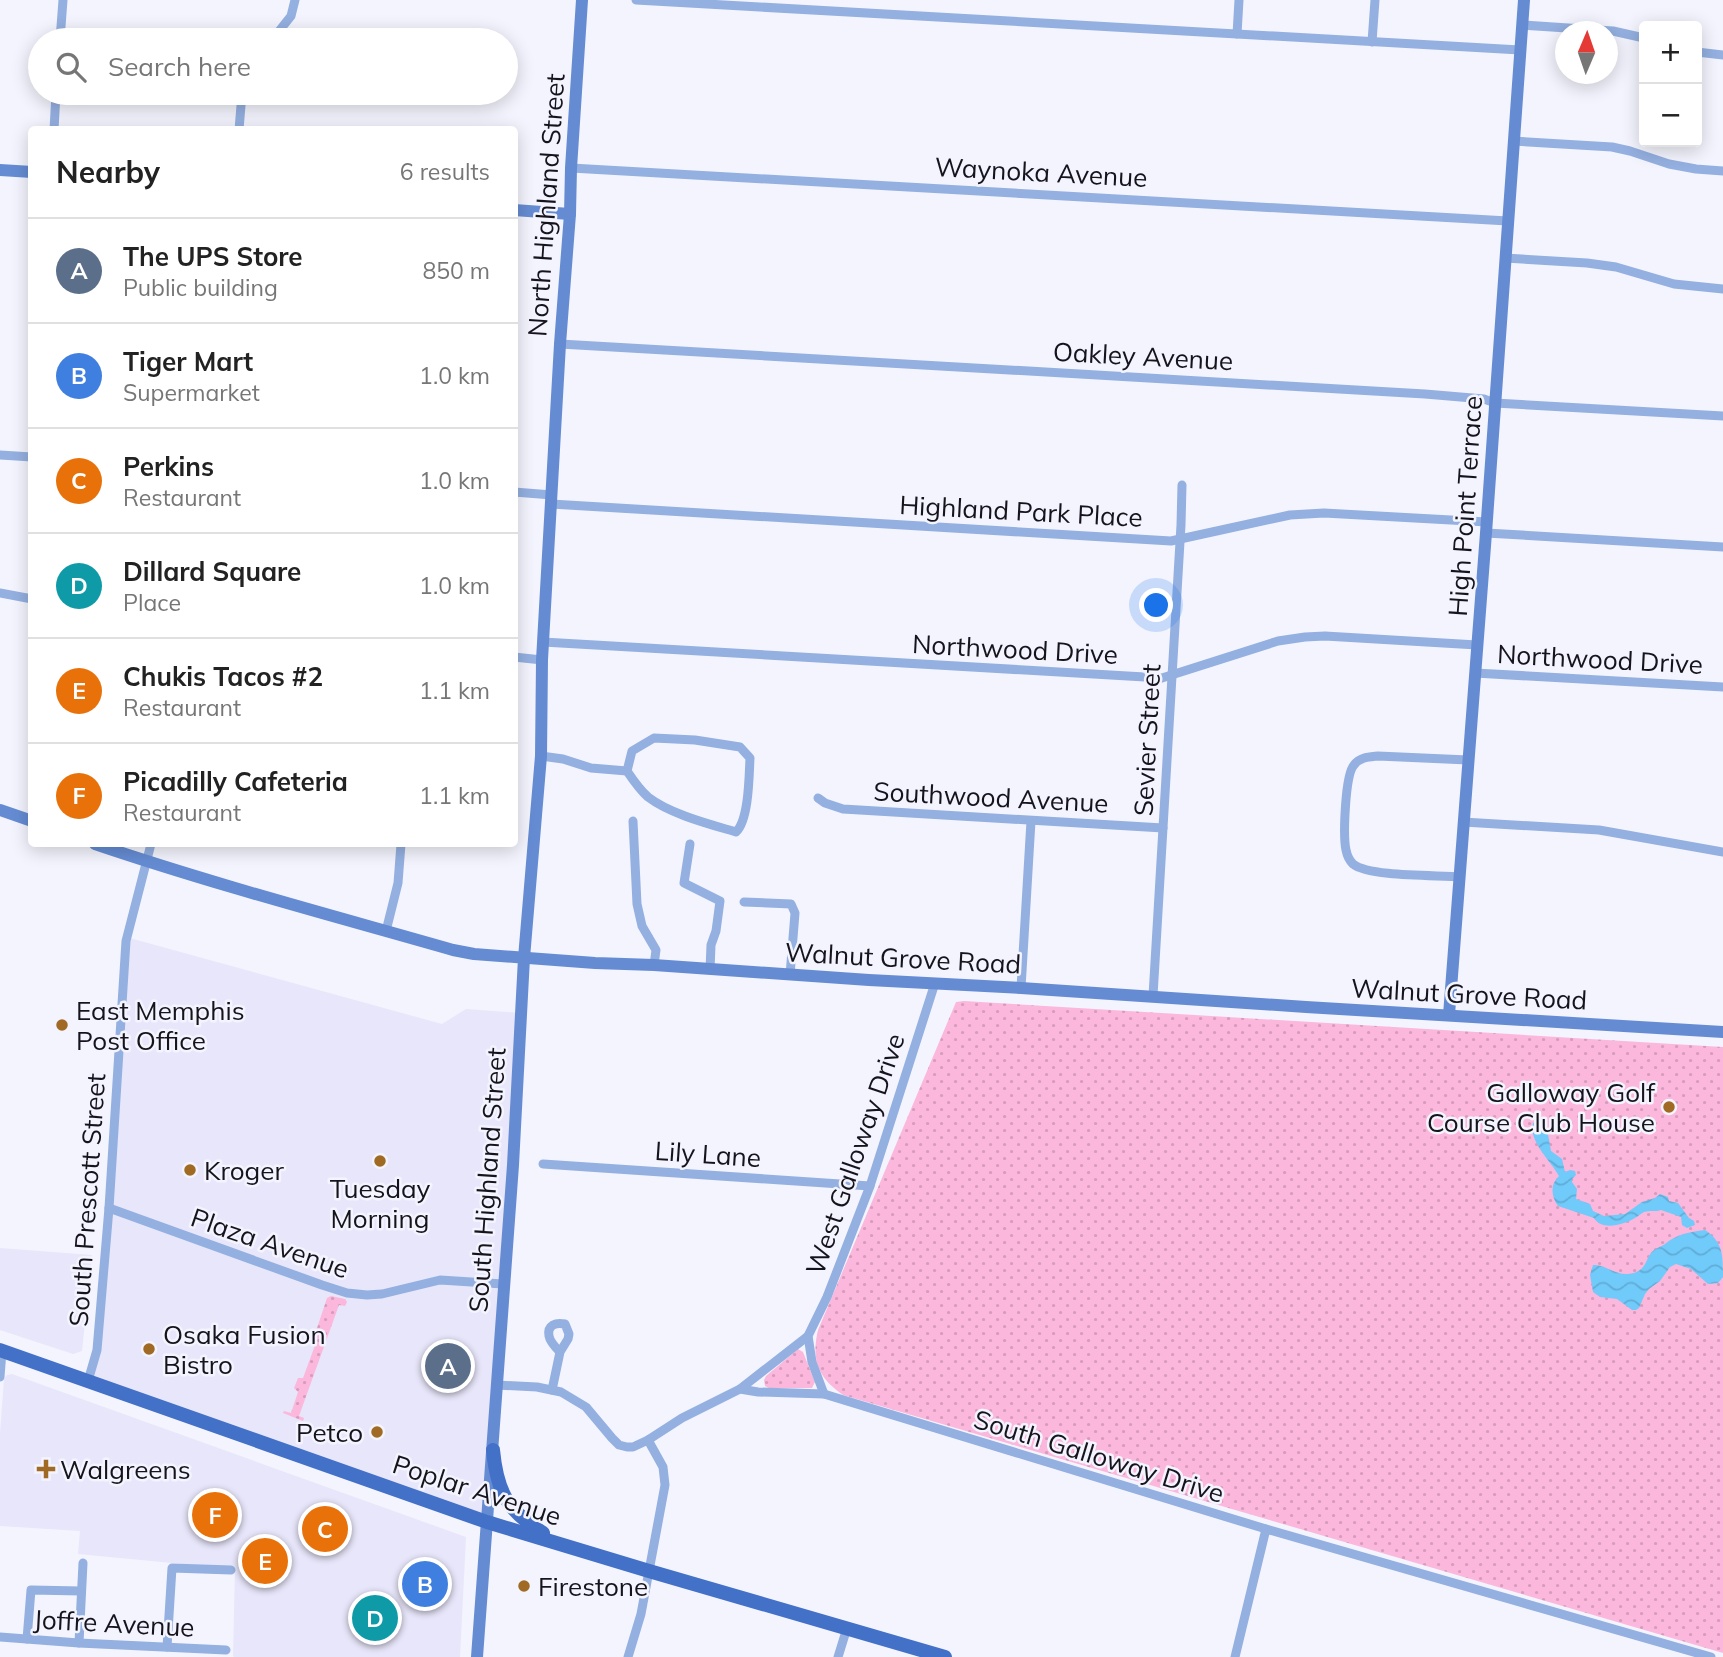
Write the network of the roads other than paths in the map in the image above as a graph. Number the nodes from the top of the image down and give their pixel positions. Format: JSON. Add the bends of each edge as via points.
{"nodes":[{"id":1,"x":63,"y":0,"type":"edge"},
{"id":2,"x":295,"y":0,"type":"edge"},
{"id":3,"x":582,"y":0,"type":"edge"},
{"id":4,"x":636,"y":0,"type":"edge"},
{"id":5,"x":1239,"y":0,"type":"edge"},
{"id":6,"x":1375,"y":0,"type":"edge"},
{"id":7,"x":1524,"y":0,"type":"edge"},
{"id":8,"x":728,"y":3,"type":"edge"},
{"id":9,"x":1522,"y":24,"type":"junction"},
{"id":10,"x":61,"y":28,"type":"edge"},
{"id":11,"x":282,"y":28,"type":"edge"},
{"id":12,"x":1237,"y":34,"type":"junction"},
{"id":13,"x":1639,"y":37,"type":"edge"},
{"id":14,"x":1372,"y":42,"type":"junction"},
{"id":15,"x":1520,"y":50,"type":"junction"},
{"id":16,"x":1702,"y":53,"type":"edge"},
{"id":17,"x":1723,"y":55,"type":"edge"},
{"id":18,"x":55,"y":105,"type":"edge"},
{"id":19,"x":241,"y":105,"type":"edge"},
{"id":20,"x":54,"y":126,"type":"edge"},
{"id":21,"x":239,"y":126,"type":"edge"},
{"id":22,"x":1513,"y":141,"type":"junction"},
{"id":23,"x":571,"y":168,"type":"junction"},
{"id":24,"x":0,"y":170,"type":"edge"},
{"id":25,"x":1723,"y":171,"type":"edge"},
{"id":26,"x":28,"y":172,"type":"edge"},
{"id":27,"x":518,"y":210,"type":"edge"},
{"id":28,"x":570,"y":214,"type":"junction"},
{"id":29,"x":1508,"y":221,"type":"junction"},
{"id":30,"x":1505,"y":258,"type":"junction"},
{"id":31,"x":1723,"y":289,"type":"edge"},
{"id":32,"x":560,"y":344,"type":"junction"},
{"id":33,"x":1495,"y":403,"type":"junction"},
{"id":34,"x":1723,"y":416,"type":"edge"},
{"id":35,"x":0,"y":455,"type":"edge"},
{"id":36,"x":28,"y":457,"type":"edge"},
{"id":37,"x":1182,"y":485,"type":"dead end"},
{"id":38,"x":518,"y":493,"type":"edge"},
{"id":39,"x":551,"y":499,"type":"junction"},
{"id":40,"x":1486,"y":527,"type":"junction"},
{"id":41,"x":1180,"y":540,"type":"junction"},
{"id":42,"x":1723,"y":547,"type":"edge"},
{"id":43,"x":0,"y":593,"type":"edge"},
{"id":44,"x":28,"y":598,"type":"edge"},
{"id":45,"x":543,"y":642,"type":"junction"},
{"id":46,"x":1477,"y":645,"type":"junction"},
{"id":47,"x":518,"y":657,"type":"edge"},
{"id":48,"x":542,"y":660,"type":"junction"},
{"id":49,"x":1475,"y":673,"type":"junction"},
{"id":50,"x":1172,"y":676,"type":"junction"},
{"id":51,"x":1723,"y":687,"type":"edge"},
{"id":52,"x":541,"y":756,"type":"junction"},
{"id":53,"x":1468,"y":760,"type":"junction"},
{"id":54,"x":626,"y":771,"type":"junction"},
{"id":55,"x":818,"y":799,"type":"dead end"},
{"id":56,"x":0,"y":810,"type":"edge"},
{"id":57,"x":28,"y":820,"type":"edge"},
{"id":58,"x":633,"y":821,"type":"dead end"},
{"id":59,"x":1031,"y":821,"type":"junction"},
{"id":60,"x":1464,"y":822,"type":"junction"},
{"id":61,"x":1163,"y":828,"type":"junction"},
{"id":62,"x":691,"y":844,"type":"dead end"},
{"id":63,"x":104,"y":847,"type":"edge"},
{"id":64,"x":150,"y":847,"type":"edge"},
{"id":65,"x":401,"y":847,"type":"edge"},
{"id":66,"x":1723,"y":852,"type":"edge"},
{"id":67,"x":146,"y":861,"type":"junction"},
{"id":68,"x":1460,"y":877,"type":"junction"},
{"id":69,"x":744,"y":902,"type":"dead end"},
{"id":70,"x":386,"y":931,"type":"junction"},
{"id":71,"x":524,"y":958,"type":"junction"},
{"id":72,"x":654,"y":965,"type":"junction"},
{"id":73,"x":710,"y":970,"type":"junction"},
{"id":74,"x":790,"y":975,"type":"junction"},
{"id":75,"x":935,"y":983,"type":"junction"},
{"id":76,"x":1021,"y":988,"type":"junction"},
{"id":77,"x":1153,"y":996,"type":"junction"},
{"id":78,"x":1449,"y":1015,"type":"junction"},
{"id":79,"x":1723,"y":1032,"type":"edge"},
{"id":80,"x":542,"y":1164,"type":"dead end"},
{"id":81,"x":870,"y":1186,"type":"junction"},
{"id":82,"x":109,"y":1208,"type":"junction"},
{"id":83,"x":503,"y":1284,"type":"junction"},
{"id":84,"x":808,"y":1336,"type":"junction"},
{"id":85,"x":1,"y":1350,"type":"edge"},
{"id":86,"x":560,"y":1352,"type":"dead end"},
{"id":87,"x":0,"y":1377,"type":"edge"},
{"id":88,"x":88,"y":1381,"type":"junction"},
{"id":89,"x":497,"y":1385,"type":"junction"},
{"id":90,"x":740,"y":1389,"type":"junction"},
{"id":91,"x":552,"y":1390,"type":"junction"},
{"id":92,"x":824,"y":1394,"type":"junction"},
{"id":93,"x":648,"y":1440,"type":"junction"},
{"id":94,"x":493,"y":1450,"type":"junction"},
{"id":95,"x":487,"y":1522,"type":"junction"},
{"id":96,"x":1266,"y":1529,"type":"junction"},
{"id":97,"x":559,"y":1543,"type":"junction"},
{"id":98,"x":83,"y":1563,"type":"dead end"},
{"id":99,"x":231,"y":1570,"type":"dead end"},
{"id":100,"x":649,"y":1572,"type":"junction"},
{"id":101,"x":81,"y":1591,"type":"junction"},
{"id":102,"x":846,"y":1628,"type":"junction"},
{"id":103,"x":0,"y":1637,"type":"edge"},
{"id":104,"x":27,"y":1639,"type":"junction"},
{"id":105,"x":79,"y":1643,"type":"junction"},
{"id":106,"x":167,"y":1647,"type":"junction"},
{"id":107,"x":226,"y":1650,"type":"dead end"},
{"id":108,"x":477,"y":1657,"type":"edge"},
{"id":109,"x":628,"y":1657,"type":"edge"},
{"id":110,"x":838,"y":1657,"type":"edge"},
{"id":111,"x":945,"y":1657,"type":"edge"},
{"id":112,"x":1235,"y":1657,"type":"edge"},
{"id":113,"x":1712,"y":1657,"type":"edge"}],
"edges":[{"from":1,"to":10,"type":"street"},
{"from":2,"to":11,"type":"street"},
{"from":3,"to":23,"type":"main road","name":"North Highland Street"},
{"from":4,"to":8,"type":"street"},
{"from":5,"to":12,"type":"street"},
{"from":6,"to":14,"type":"street"},
{"from":7,"to":9,"type":"main road","name":"High Point Terrace"},
{"from":8,"to":12,"type":"street"},
{"from":9,"to":13,"type":"street"},
{"from":9,"to":15,"type":"main road","name":"High Point Terrace"},
{"from":12,"to":14,"type":"street"},
{"from":14,"to":15,"type":"street"},
{"from":15,"to":22,"type":"main road","name":"High Point Terrace"},
{"from":16,"to":17,"type":"street"},
{"from":18,"to":20,"type":"street"},
{"from":19,"to":21,"type":"street"},
{"from":22,"to":25,"type":"street","via":[[1612,147],[1670,164]]},
{"from":22,"to":29,"type":"main road","name":"High Point Terrace"},
{"from":23,"to":28,"type":"main road","name":"North Highland Street"},
{"from":23,"to":29,"type":"street","name":"Waynoka Avenue"},
{"from":24,"to":26,"type":"main road"},
{"from":27,"to":28,"type":"main road"},
{"from":28,"to":32,"type":"main road","name":"North Highland Street"},
{"from":29,"to":30,"type":"main road","name":"High Point Terrace"},
{"from":30,"to":31,"type":"street","via":[[1597,264],[1674,284]]},
{"from":30,"to":33,"type":"main road","name":"High Point Terrace"},
{"from":32,"to":33,"type":"street","name":"Oakley Avenue","via":[[1425,394]]},
{"from":32,"to":39,"type":"main road","name":"North Highland Street"},
{"from":33,"to":34,"type":"street","name":"Oakley Avenue"},
{"from":33,"to":40,"type":"main road","name":"High Point Terrace"},
{"from":35,"to":36,"type":"street"},
{"from":37,"to":41,"type":"street","name":"Sevier Street"},
{"from":38,"to":39,"type":"street","name":"Highland Park Place"},
{"from":39,"to":41,"type":"street","name":"Highland Park Place"},
{"from":39,"to":45,"type":"main road","name":"North Highland Street"},
{"from":40,"to":41,"type":"street","name":"Highland Park Place","via":[[1316,513]]},
{"from":40,"to":42,"type":"street","name":"Highland Park Place"},
{"from":40,"to":46,"type":"main road","name":"High Point Terrace"},
{"from":41,"to":50,"type":"street","name":"Sevier Street"},
{"from":43,"to":44,"type":"street"},
{"from":45,"to":48,"type":"main road","name":"North Highland Street"},
{"from":45,"to":50,"type":"street","name":"Northwood Drive"},
{"from":46,"to":49,"type":"main road","name":"High Point Terrace"},
{"from":46,"to":50,"type":"street","name":"Northwood Drive","via":[[1305,637],[1265,645]]},
{"from":47,"to":48,"type":"street"},
{"from":48,"to":52,"type":"main road","name":"North Highland Street"},
{"from":49,"to":51,"type":"street","name":"Northwood Drive"},
{"from":49,"to":53,"type":"main road","name":"High Point Terrace"},
{"from":50,"to":61,"type":"street","name":"Sevier Street"},
{"from":52,"to":54,"type":"street"},
{"from":52,"to":71,"type":"main road","name":"North Highland Street"},
{"from":53,"to":60,"type":"main road","name":"High Point Terrace"},
{"from":53,"to":68,"type":"street","via":[[1364,757],[1350,770],[1347,780],[1345,842],[1354,865],[1368,871]]},
{"from":54,"to":54,"type":"street","via":[[647,796],[664,806],[736,832],[742,827],[750,758],[740,747],[654,738],[632,751]]},
{"from":55,"to":59,"type":"street","name":"Southwood Avenue","via":[[843,809]]},
{"from":56,"to":57,"type":"main road"},
{"from":58,"to":72,"type":"street","via":[[637,904],[642,926],[656,950]]},
{"from":59,"to":61,"type":"street","name":"Southwood Avenue"},
{"from":59,"to":76,"type":"street"},
{"from":60,"to":66,"type":"street","via":[[1607,831]]},
{"from":60,"to":68,"type":"main road","name":"High Point Terrace"},
{"from":61,"to":77,"type":"street","name":"Sevier Street"},
{"from":62,"to":73,"type":"street","via":[[684,883],[720,901]]},
{"from":63,"to":67,"type":"main road","name":"Walnut Grove Road"},
{"from":64,"to":67,"type":"street","name":"South Prescott Street"},
{"from":65,"to":70,"type":"street","via":[[398,883]]},
{"from":67,"to":70,"type":"main road","name":"Walnut Grove Road"},
{"from":67,"to":82,"type":"street","name":"South Prescott Street","via":[[126,937]]},
{"from":68,"to":78,"type":"main road","name":"High Point Terrace"},
{"from":69,"to":74,"type":"street","via":[[792,904]]},
{"from":70,"to":71,"type":"main road","name":"Walnut Grove Road","via":[[465,953]]},
{"from":71,"to":72,"type":"main road","name":"Walnut Grove Road"},
{"from":71,"to":83,"type":"main road","name":"South Highland Street"},
{"from":72,"to":73,"type":"main road","name":"Walnut Grove Road"},
{"from":73,"to":74,"type":"main road","name":"Walnut Grove Road"},
{"from":74,"to":75,"type":"main road","name":"Walnut Grove Road"},
{"from":75,"to":76,"type":"main road","name":"Walnut Grove Road"},
{"from":75,"to":81,"type":"street","name":"West Galloway Drive"},
{"from":76,"to":77,"type":"main road","name":"Walnut Grove Road"},
{"from":77,"to":78,"type":"main road","name":"Walnut Grove Road"},
{"from":78,"to":79,"type":"main road","name":"Walnut Grove Road"},
{"from":80,"to":81,"type":"street","name":"Lily Lane"},
{"from":81,"to":84,"type":"street","name":"West Galloway Drive"},
{"from":82,"to":83,"type":"street","name":"Plaza Avenue","via":[[347,1293],[382,1294],[440,1280]]},
{"from":82,"to":88,"type":"street","name":"South Prescott Street","via":[[97,1350]]},
{"from":83,"to":89,"type":"main road","name":"South Highland Street"},
{"from":84,"to":90,"type":"street","name":"West Galloway Drive"},
{"from":84,"to":92,"type":"street"},
{"from":85,"to":87,"type":"street"},
{"from":85,"to":88,"type":"main road","name":"Poplar Avenue"},
{"from":86,"to":91,"type":"street"},
{"from":88,"to":95,"type":"main road","name":"Poplar Avenue"},
{"from":89,"to":91,"type":"street"},
{"from":89,"to":94,"type":"main road","name":"South Highland Street"},
{"from":90,"to":92,"type":"street","name":"South Galloway Drive"},
{"from":90,"to":93,"type":"street"},
{"from":91,"to":93,"type":"street","via":[[586,1407],[619,1444],[633,1447]]},
{"from":92,"to":96,"type":"street","name":"South Galloway Drive"},
{"from":93,"to":100,"type":"street","via":[[665,1477]]},
{"from":94,"to":95,"type":"main road","name":"South Highland Street"},
{"from":94,"to":97,"type":"main road","via":[[499,1485],[512,1510]]},
{"from":95,"to":97,"type":"main road","name":"Poplar Avenue"},
{"from":95,"to":108,"type":"main road","name":"South Highland Street"},
{"from":96,"to":112,"type":"street"},
{"from":96,"to":113,"type":"street","name":"South Galloway Drive"},
{"from":97,"to":100,"type":"main road","name":"Poplar Avenue"},
{"from":98,"to":101,"type":"street"},
{"from":99,"to":106,"type":"street","via":[[172,1568]]},
{"from":100,"to":102,"type":"main road","name":"Poplar Avenue"},
{"from":100,"to":109,"type":"street"},
{"from":101,"to":104,"type":"street","via":[[31,1590]]},
{"from":101,"to":105,"type":"street"},
{"from":102,"to":110,"type":"street"},
{"from":102,"to":111,"type":"main road","name":"Poplar Avenue"},
{"from":103,"to":104,"type":"street","name":"Joffre Avenue"},
{"from":104,"to":105,"type":"street","name":"Joffre Avenue"},
{"from":105,"to":106,"type":"street","name":"Joffre Avenue"},
{"from":106,"to":107,"type":"street","name":"Joffre Avenue"}]}
